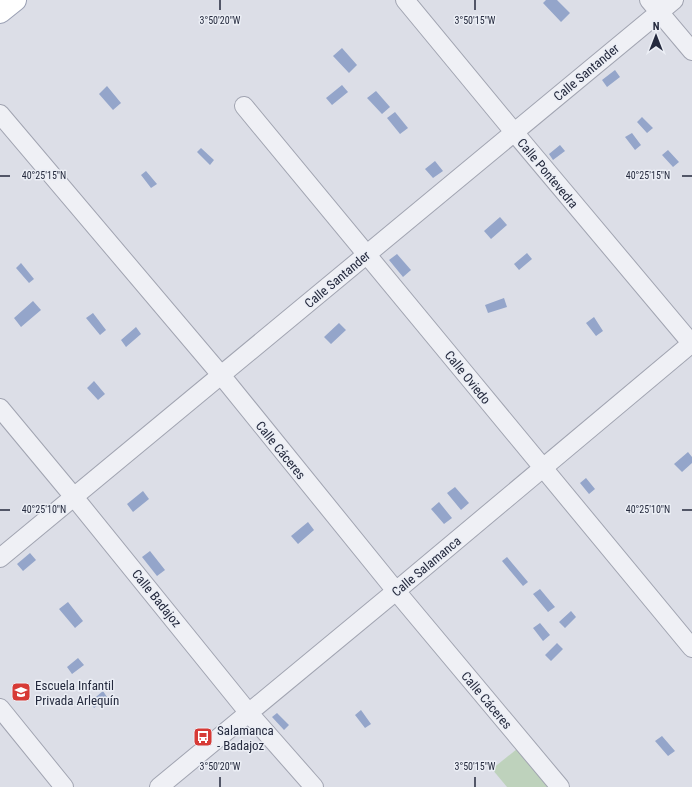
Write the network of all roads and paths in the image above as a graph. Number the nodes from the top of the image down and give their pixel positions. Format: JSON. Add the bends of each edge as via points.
{"nodes":[{"id":1,"x":15,"y":0,"type":"edge"},
{"id":2,"x":405,"y":0,"type":"edge"},
{"id":3,"x":674,"y":0,"type":"edge"},
{"id":4,"x":654,"y":6,"type":"edge"},
{"id":5,"x":0,"y":12,"type":"edge"},
{"id":6,"x":692,"y":51,"type":"edge"},
{"id":7,"x":244,"y":106,"type":"dead end"},
{"id":8,"x":0,"y":114,"type":"edge"},
{"id":9,"x":514,"y":132,"type":"junction"},
{"id":10,"x":367,"y":253,"type":"junction"},
{"id":11,"x":692,"y":343,"type":"edge"},
{"id":12,"x":221,"y":375,"type":"junction"},
{"id":13,"x":0,"y":408,"type":"edge"},
{"id":14,"x":542,"y":468,"type":"junction"},
{"id":15,"x":74,"y":497,"type":"junction"},
{"id":16,"x":0,"y":558,"type":"edge"},
{"id":17,"x":396,"y":591,"type":"junction"},
{"id":18,"x":692,"y":648,"type":"edge"},
{"id":19,"x":0,"y":708,"type":"edge"},
{"id":20,"x":248,"y":712,"type":"junction"},
{"id":21,"x":64,"y":787,"type":"edge"},
{"id":22,"x":159,"y":787,"type":"edge"},
{"id":23,"x":314,"y":787,"type":"edge"},
{"id":24,"x":560,"y":787,"type":"edge"}],
"edges":[{"from":1,"to":5,"type":"main road"},
{"from":2,"to":9,"type":"street","name":"Calle Pontevedra"},
{"from":3,"to":4,"type":"street","name":"Calle Santander"},
{"from":4,"to":6,"type":"street"},
{"from":4,"to":9,"type":"street","name":"Calle Santander"},
{"from":7,"to":10,"type":"street","name":"Calle Oviedo"},
{"from":8,"to":12,"type":"street","name":"Calle Cáceres"},
{"from":9,"to":10,"type":"street","name":"Calle Santander"},
{"from":9,"to":11,"type":"street","name":"Calle Pontevedra"},
{"from":10,"to":12,"type":"street","name":"Calle Santander"},
{"from":10,"to":14,"type":"street","name":"Calle Oviedo"},
{"from":11,"to":14,"type":"street","name":"Calle Salamanca"},
{"from":12,"to":15,"type":"street","name":"Calle Santander"},
{"from":12,"to":17,"type":"street","name":"Calle Cáceres"},
{"from":13,"to":15,"type":"street","name":"Calle Badajoz"},
{"from":14,"to":17,"type":"street","name":"Calle Salamanca"},
{"from":14,"to":18,"type":"street","name":"Calle Oviedo"},
{"from":15,"to":16,"type":"street","name":"Calle Santander"},
{"from":15,"to":20,"type":"street","name":"Calle Badajoz"},
{"from":17,"to":20,"type":"street","name":"Calle Salamanca"},
{"from":17,"to":24,"type":"street","name":"Calle Cáceres"},
{"from":19,"to":21,"type":"street"},
{"from":20,"to":22,"type":"street","name":"Calle Salamanca"},
{"from":20,"to":23,"type":"street","name":"Calle Badajoz"}]}
